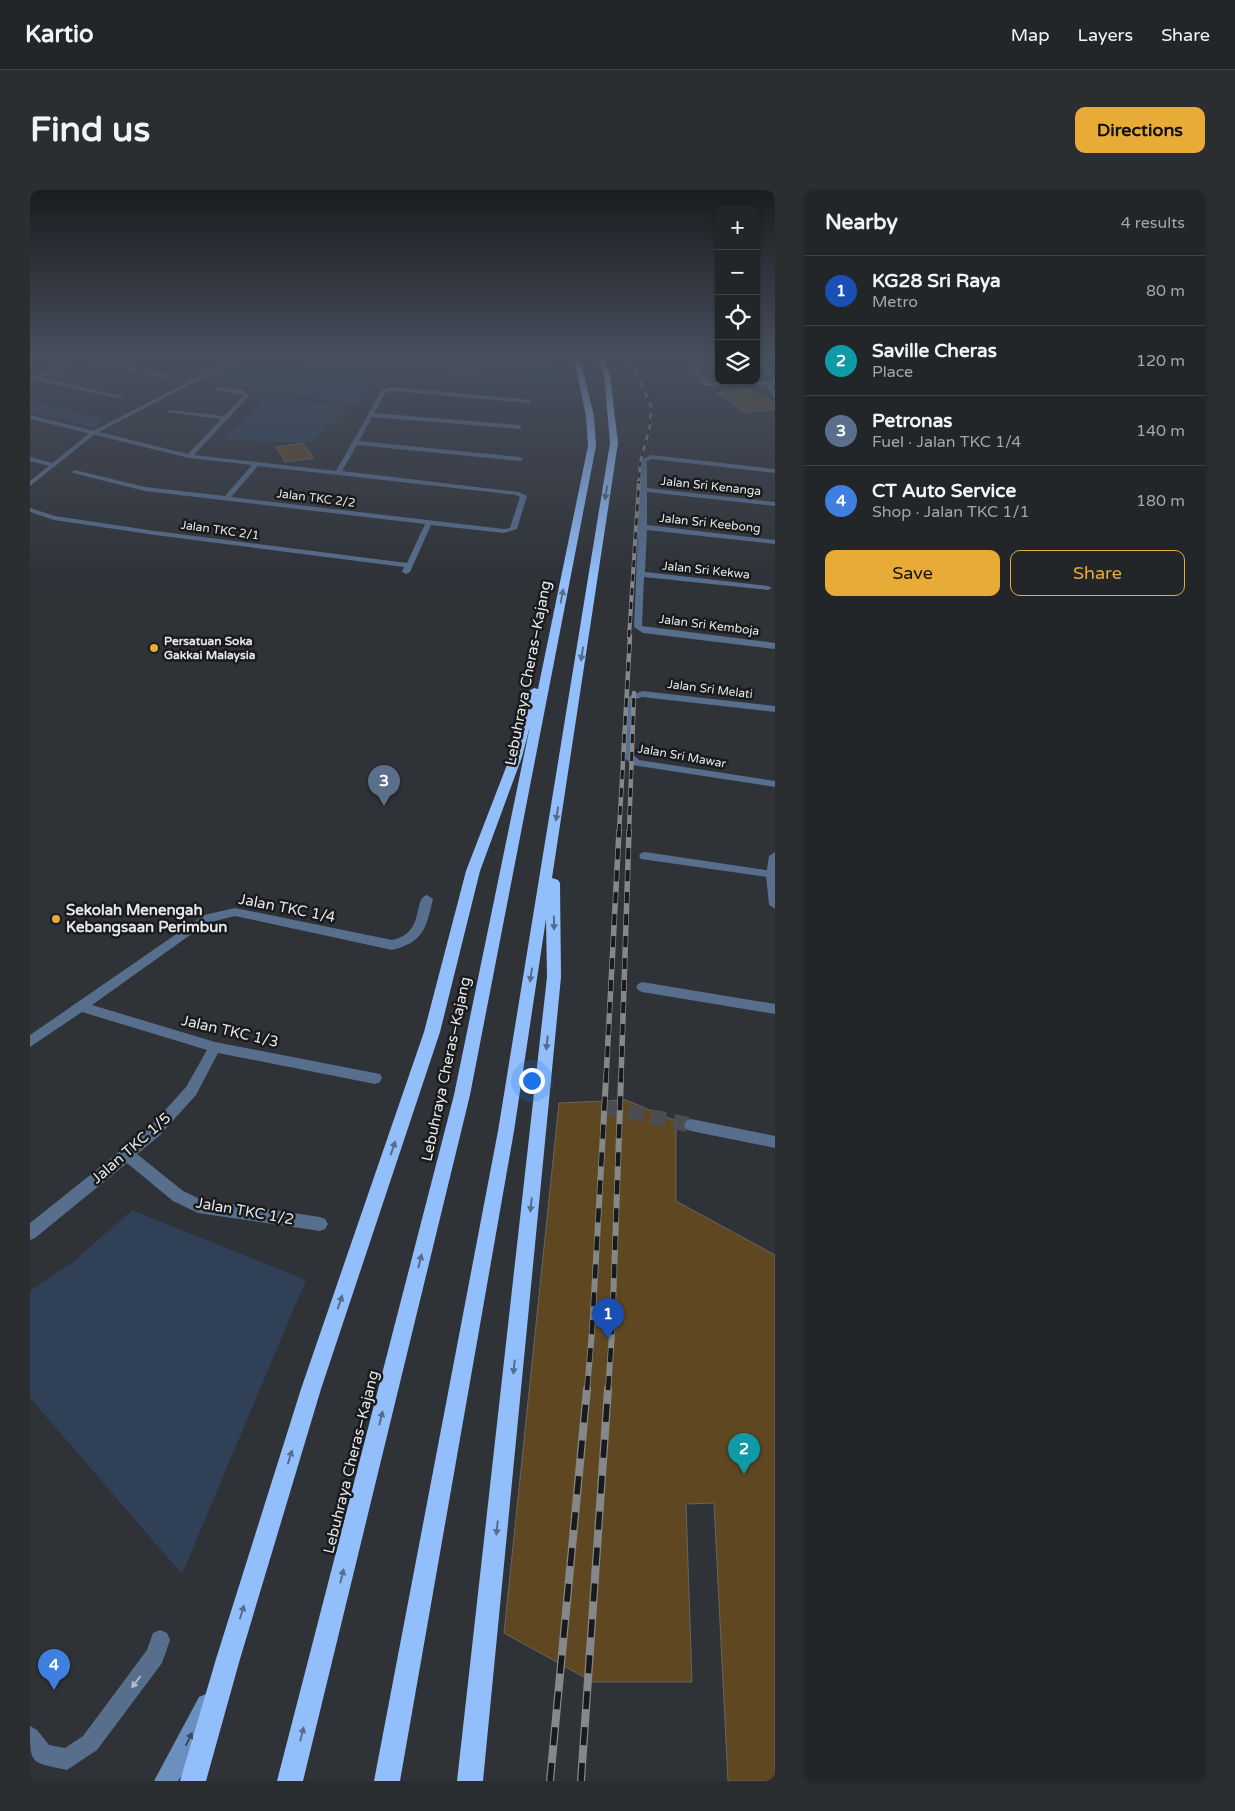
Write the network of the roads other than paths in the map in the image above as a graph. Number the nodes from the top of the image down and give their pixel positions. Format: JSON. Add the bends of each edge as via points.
{"nodes":[{"id":1,"x":93,"y":433,"type":"edge"},
{"id":2,"x":94,"y":433,"type":"edge"},
{"id":3,"x":211,"y":433,"type":"edge"},
{"id":4,"x":360,"y":433,"type":"edge"},
{"id":5,"x":591,"y":433,"type":"edge"},
{"id":6,"x":613,"y":433,"type":"edge"},
{"id":7,"x":355,"y":442,"type":"junction"},
{"id":8,"x":189,"y":456,"type":"junction"},
{"id":9,"x":30,"y":459,"type":"edge"},
{"id":10,"x":520,"y":459,"type":"dead end"},
{"id":11,"x":256,"y":464,"type":"junction"},
{"id":12,"x":54,"y":465,"type":"junction"},
{"id":13,"x":775,"y":470,"type":"edge"},
{"id":14,"x":75,"y":472,"type":"dead end"},
{"id":15,"x":338,"y":473,"type":"junction"},
{"id":16,"x":30,"y":484,"type":"edge"},
{"id":17,"x":644,"y":490,"type":"junction"},
{"id":18,"x":226,"y":499,"type":"junction"},
{"id":19,"x":775,"y":504,"type":"edge"},
{"id":20,"x":30,"y":510,"type":"edge"},
{"id":21,"x":429,"y":522,"type":"junction"},
{"id":22,"x":644,"y":527,"type":"junction"},
{"id":23,"x":775,"y":542,"type":"edge"},
{"id":24,"x":642,"y":574,"type":"junction"},
{"id":25,"x":768,"y":588,"type":"dead end"},
{"id":26,"x":553,"y":644,"type":"junction"},
{"id":27,"x":775,"y":646,"type":"edge"},
{"id":28,"x":642,"y":694,"type":"joint"},
{"id":29,"x":775,"y":709,"type":"edge"},
{"id":30,"x":775,"y":784,"type":"edge"},
{"id":31,"x":553,"y":839,"type":"junction"},
{"id":32,"x":645,"y":856,"type":"dead end"},
{"id":33,"x":775,"y":856,"type":"edge"},
{"id":34,"x":772,"y":875,"type":"junction"},
{"id":35,"x":427,"y":899,"type":"dead end"},
{"id":36,"x":775,"y":905,"type":"edge"},
{"id":37,"x":642,"y":988,"type":"dead end"},
{"id":38,"x":80,"y":1006,"type":"junction"},
{"id":39,"x":775,"y":1009,"type":"edge"},
{"id":40,"x":30,"y":1042,"type":"edge"},
{"id":41,"x":215,"y":1047,"type":"junction"},
{"id":42,"x":375,"y":1078,"type":"dead end"},
{"id":43,"x":691,"y":1125,"type":"tunnel mouth"},
{"id":44,"x":775,"y":1142,"type":"edge"},
{"id":45,"x":126,"y":1154,"type":"junction"},
{"id":46,"x":320,"y":1224,"type":"dead end"},
{"id":47,"x":30,"y":1233,"type":"edge"},
{"id":48,"x":160,"y":1640,"type":"dead end"},
{"id":49,"x":228,"y":1659,"type":"junction"},
{"id":50,"x":30,"y":1737,"type":"edge"},
{"id":51,"x":165,"y":1781,"type":"edge"},
{"id":52,"x":193,"y":1781,"type":"edge"},
{"id":53,"x":290,"y":1781,"type":"edge"},
{"id":54,"x":387,"y":1781,"type":"edge"},
{"id":55,"x":470,"y":1781,"type":"edge"}],
"edges":[{"from":1,"to":12,"type":"street"},
{"from":2,"to":8,"type":"street"},
{"from":3,"to":8,"type":"street"},
{"from":4,"to":7,"type":"street"},
{"from":26,"to":5,"type":"highway","name":"Lebuhraya Cheras–Kajang","one_way":true,"via":[[592,446]]},
{"from":6,"to":31,"type":"highway","one_way":true},
{"from":7,"to":10,"type":"street"},
{"from":7,"to":15,"type":"street"},
{"from":8,"to":11,"type":"street"},
{"from":9,"to":12,"type":"street"},
{"from":11,"to":15,"type":"street"},
{"from":11,"to":18,"type":"street"},
{"from":12,"to":16,"type":"street"},
{"from":13,"to":17,"type":"street","via":[[651,457],[644,460]]},
{"from":14,"to":18,"type":"street","name":"Jalan TKC 2/2","via":[[145,489]]},
{"from":15,"to":21,"type":"street","name":"Jalan TKC 2/2","via":[[524,496],[514,529],[504,531]]},
{"from":17,"to":19,"type":"street","name":"Jalan Sri Kenanga"},
{"from":17,"to":22,"type":"street"},
{"from":18,"to":21,"type":"street","name":"Jalan TKC 2/2"},
{"from":20,"to":21,"type":"street","name":"Jalan TKC 2/1","via":[[54,518],[407,569]]},
{"from":22,"to":23,"type":"street","name":"Jalan Sri Keebong"},
{"from":22,"to":24,"type":"street"},
{"from":24,"to":25,"type":"street","name":"Jalan Sri Kekwa"},
{"from":24,"to":27,"type":"street","name":"Jalan Sri Kemboja","via":[[639,628]]},
{"from":49,"to":26,"type":"highway","one_way":true,"via":[[311,1389],[432,1032],[473,871],[516,757],[543,659]]},
{"from":53,"to":26,"type":"highway","name":"Lebuhraya Cheras–Kajang","one_way":true,"via":[[462,1095]]},
{"from":28,"to":29,"type":"street","name":"Jalan Sri Melati"},
{"from":28,"to":30,"type":"street","name":"Jalan Sri Mawar","via":[[632,697],[626,754],[630,759],[636,763]]},
{"from":31,"to":54,"type":"highway","one_way":true,"via":[[506,1131]]},
{"from":31,"to":55,"type":"highway","one_way":true,"via":[[554,977]]},
{"from":32,"to":34,"type":"street"},
{"from":33,"to":34,"type":"street"},
{"from":34,"to":36,"type":"street"},
{"from":35,"to":38,"type":"street","name":"Jalan TKC 1/4","via":[[419,930],[404,944],[392,945],[234,912],[204,919]]},
{"from":37,"to":39,"type":"street"},
{"from":38,"to":40,"type":"street"},
{"from":38,"to":41,"type":"street","name":"Jalan TKC 1/3"},
{"from":41,"to":42,"type":"street","name":"Jalan TKC 1/3"},
{"from":41,"to":45,"type":"street","name":"Jalan TKC 1/5","via":[[191,1091],[154,1132]]},
{"from":43,"to":44,"type":"street"},
{"from":45,"to":46,"type":"street","name":"Jalan TKC 1/2","via":[[178,1196],[198,1206]]},
{"from":45,"to":47,"type":"street","name":"Jalan TKC 1/5"},
{"from":48,"to":50,"type":"street","one_way":true,"via":[[156,1656],[90,1743],[67,1759],[43,1754]]},
{"from":51,"to":49,"type":"main road","one_way":true},
{"from":49,"to":52,"type":"highway"}]}
